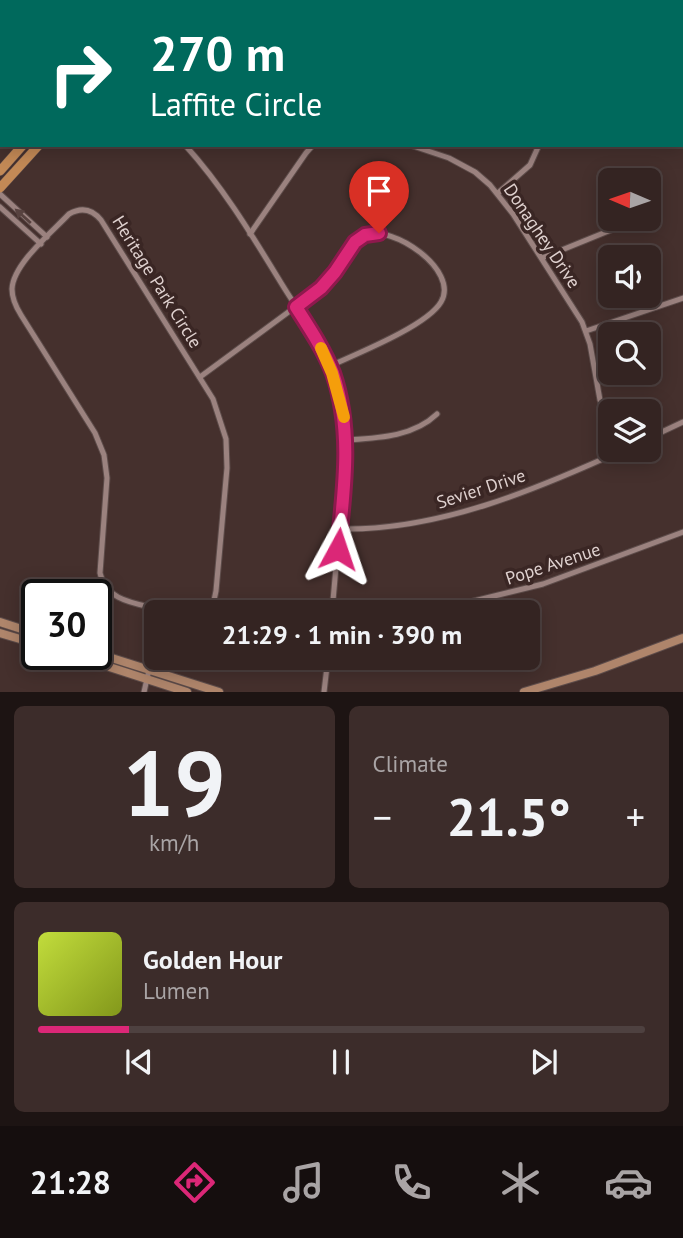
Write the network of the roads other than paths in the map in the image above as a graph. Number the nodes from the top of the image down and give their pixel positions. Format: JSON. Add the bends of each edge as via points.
{"nodes":[{"id":1,"x":37,"y":147,"type":"edge"},
{"id":2,"x":187,"y":147,"type":"edge"},
{"id":3,"x":311,"y":147,"type":"edge"},
{"id":4,"x":416,"y":147,"type":"edge"},
{"id":5,"x":538,"y":147,"type":"edge"},
{"id":6,"x":20,"y":149,"type":"edge"},
{"id":7,"x":0,"y":164,"type":"edge"},
{"id":8,"x":0,"y":171,"type":"edge"},
{"id":9,"x":0,"y":188,"type":"edge"},
{"id":10,"x":498,"y":193,"type":"junction"},
{"id":11,"x":0,"y":194,"type":"edge"},
{"id":12,"x":0,"y":207,"type":"edge"},
{"id":13,"x":608,"y":231,"type":"edge"},
{"id":14,"x":250,"y":233,"type":"junction"},
{"id":15,"x":47,"y":237,"type":"junction"},
{"id":16,"x":41,"y":244,"type":"junction"},
{"id":17,"x":542,"y":258,"type":"junction"},
{"id":18,"x":683,"y":298,"type":"edge"},
{"id":19,"x":296,"y":307,"type":"junction"},
{"id":20,"x":586,"y":331,"type":"junction"},
{"id":21,"x":330,"y":366,"type":"junction"},
{"id":22,"x":200,"y":377,"type":"junction"},
{"id":23,"x":600,"y":399,"type":"edge"},
{"id":24,"x":437,"y":415,"type":"dead end"},
{"id":25,"x":683,"y":422,"type":"edge"},
{"id":26,"x":661,"y":432,"type":"edge"},
{"id":27,"x":346,"y":440,"type":"junction"},
{"id":28,"x":598,"y":461,"type":"edge"},
{"id":29,"x":340,"y":530,"type":"junction"},
{"id":30,"x":683,"y":532,"type":"edge"},
{"id":31,"x":214,"y":600,"type":"edge"},
{"id":32,"x":333,"y":600,"type":"edge"},
{"id":33,"x":478,"y":600,"type":"edge"},
{"id":34,"x":144,"y":606,"type":"edge"},
{"id":35,"x":0,"y":622,"type":"edge"},
{"id":36,"x":21,"y":629,"type":"edge"},
{"id":37,"x":0,"y":632,"type":"edge"},
{"id":38,"x":683,"y":638,"type":"edge"},
{"id":39,"x":21,"y":639,"type":"edge"},
{"id":40,"x":112,"y":659,"type":"edge"},
{"id":41,"x":112,"y":664,"type":"edge"},
{"id":42,"x":149,"y":670,"type":"edge"},
{"id":43,"x":151,"y":670,"type":"edge"},
{"id":44,"x":327,"y":670,"type":"edge"},
{"id":45,"x":149,"y":673,"type":"junction"},
{"id":46,"x":144,"y":692,"type":"edge"},
{"id":47,"x":187,"y":692,"type":"edge"},
{"id":48,"x":219,"y":692,"type":"edge"},
{"id":49,"x":324,"y":692,"type":"edge"},
{"id":50,"x":524,"y":692,"type":"edge"}],
"edges":[{"from":1,"to":9,"type":"main road"},
{"from":2,"to":14,"type":"street"},
{"from":3,"to":14,"type":"street"},
{"from":4,"to":10,"type":"street","name":"Donaghey Drive","via":[[463,165]]},
{"from":5,"to":10,"type":"street","via":[[530,165]]},
{"from":6,"to":7,"type":"main road"},
{"from":6,"to":8,"type":"main road"},
{"from":10,"to":17,"type":"street","name":"Donaghey Drive"},
{"from":15,"to":11,"type":"street","one_way":true},
{"from":12,"to":16,"type":"street"},
{"from":13,"to":17,"type":"street"},
{"from":14,"to":19,"type":"street"},
{"from":15,"to":16,"type":"street","name":"Heritage Park Circle"},
{"from":15,"to":22,"type":"street","name":"Heritage Park Circle","via":[[75,211],[95,213]]},
{"from":16,"to":34,"type":"street","name":"Heritage Park Circle","via":[[18,270],[13,297],[104,455],[107,478],[101,578],[106,589],[120,599]]},
{"from":17,"to":20,"type":"street","name":"Donaghey Drive"},
{"from":18,"to":20,"type":"street"},
{"from":19,"to":21,"type":"street"},
{"from":19,"to":21,"type":"street","via":[[321,288],[365,235],[383,234],[415,248],[442,278],[442,301],[426,316]]},
{"from":19,"to":22,"type":"street"},
{"from":20,"to":23,"type":"street","name":"Donaghey Drive"},
{"from":21,"to":27,"type":"street"},
{"from":22,"to":31,"type":"street","name":"Heritage Park Circle","via":[[223,424],[228,460]]},
{"from":24,"to":27,"type":"street","via":[[411,431]]},
{"from":25,"to":26,"type":"street"},
{"from":27,"to":29,"type":"street"},
{"from":28,"to":29,"type":"street","name":"Sevier Drive","via":[[449,515],[398,527]]},
{"from":29,"to":32,"type":"street"},
{"from":30,"to":33,"type":"street","name":"Pope Avenue","via":[[543,584]]},
{"from":35,"to":36,"type":"street"},
{"from":37,"to":39,"type":"street"},
{"from":38,"to":50,"type":"street"},
{"from":40,"to":45,"type":"street"},
{"from":41,"to":45,"type":"street"},
{"from":42,"to":45,"type":"street"},
{"from":43,"to":45,"type":"street"},
{"from":44,"to":49,"type":"street"},
{"from":45,"to":46,"type":"street"},
{"from":45,"to":47,"type":"street"},
{"from":45,"to":48,"type":"street"}]}
